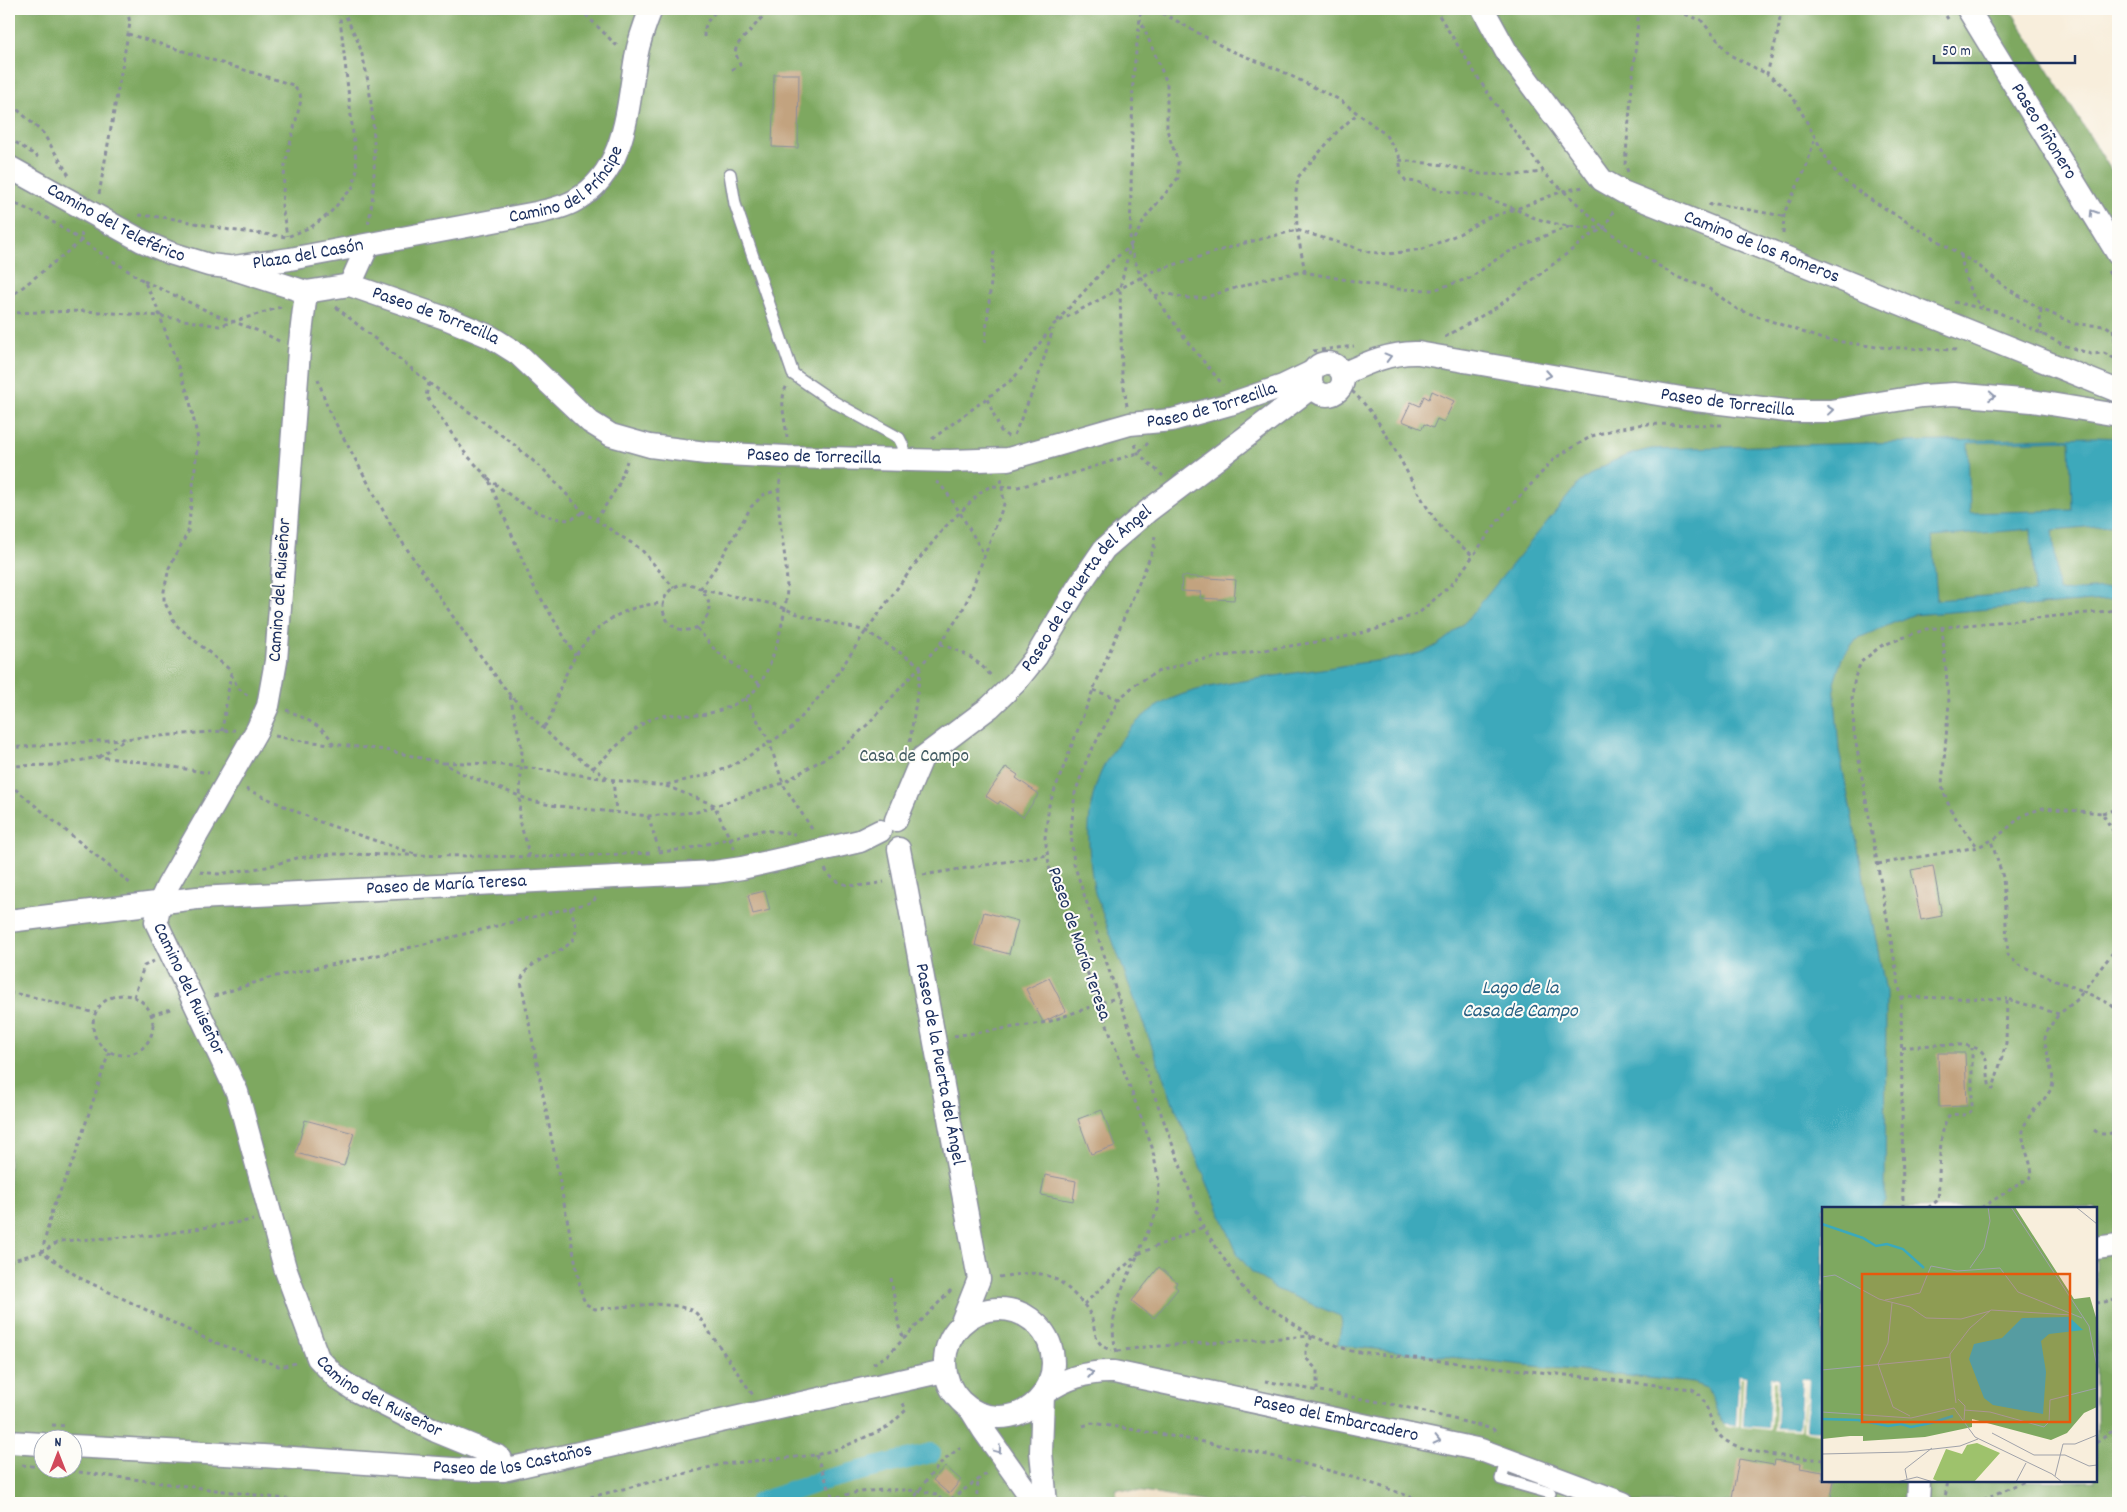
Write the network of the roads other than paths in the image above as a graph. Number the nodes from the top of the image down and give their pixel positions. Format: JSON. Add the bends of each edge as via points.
{"nodes":[{"id":1,"x":651,"y":9,"type":"edge"},
{"id":2,"x":1483,"y":9,"type":"edge"},
{"id":3,"x":1968,"y":9,"type":"edge"},
{"id":4,"x":9,"y":167,"type":"edge"},
{"id":5,"x":730,"y":174,"type":"dead end"},
{"id":6,"x":368,"y":245,"type":"junction"},
{"id":7,"x":2118,"y":254,"type":"edge"},
{"id":8,"x":228,"y":267,"type":"junction"},
{"id":9,"x":341,"y":286,"type":"junction"},
{"id":10,"x":306,"y":292,"type":"junction"},
{"id":11,"x":1310,"y":371,"type":"junction"},
{"id":12,"x":2118,"y":390,"type":"edge"},
{"id":13,"x":2118,"y":415,"type":"edge"},
{"id":14,"x":910,"y":455,"type":"junction"},
{"id":15,"x":888,"y":826,"type":"junction"},
{"id":16,"x":160,"y":902,"type":"junction"},
{"id":17,"x":9,"y":921,"type":"edge"},
{"id":18,"x":2118,"y":1245,"type":"edge"},
{"id":19,"x":2097,"y":1248,"type":"edge"},
{"id":20,"x":988,"y":1278,"type":"junction"},
{"id":21,"x":1018,"y":1312,"type":"junction"},
{"id":22,"x":962,"y":1322,"type":"junction"},
{"id":23,"x":944,"y":1371,"type":"junction"},
{"id":24,"x":1044,"y":1394,"type":"junction"},
{"id":25,"x":971,"y":1410,"type":"junction"},
{"id":26,"x":9,"y":1442,"type":"edge"},
{"id":27,"x":32,"y":1443,"type":"edge"},
{"id":28,"x":82,"y":1447,"type":"edge"},
{"id":29,"x":1502,"y":1448,"type":"junction"},
{"id":30,"x":503,"y":1470,"type":"junction"},
{"id":31,"x":1919,"y":1482,"type":"edge"},
{"id":32,"x":1550,"y":1493,"type":"dead end"},
{"id":33,"x":1035,"y":1503,"type":"edge"},
{"id":34,"x":1046,"y":1503,"type":"edge"},
{"id":35,"x":1623,"y":1503,"type":"edge"},
{"id":36,"x":1918,"y":1503,"type":"edge"}],
"edges":[{"from":1,"to":6,"type":"street","name":"Camino del Príncipe","via":[[636,56],[624,131],[615,157],[592,188],[576,200],[536,213]]},
{"from":2,"to":12,"type":"street","name":"Camino de los Romeros","via":[[1506,51],[1602,180],[1623,192]]},
{"from":7,"to":3,"type":"street","name":"Paseo Piñonero","one_way":true},
{"from":4,"to":8,"type":"street","name":"Camino del Teleférico","via":[[91,204],[142,241],[209,265]]},
{"from":5,"to":14,"type":"lane","via":[[735,204],[793,374],[834,402],[899,438]]},
{"from":6,"to":8,"type":"street","name":"Plaza del Casón"},
{"from":6,"to":9,"type":"street","name":"Plaza del Casón"},
{"from":8,"to":10,"type":"street","name":"Plaza del Casón"},
{"from":9,"to":10,"type":"street","name":"Plaza del Casón"},
{"from":9,"to":14,"type":"street","name":"Paseo de Torrecilla","via":[[448,319],[491,337],[518,354],[590,422],[631,442],[706,452],[788,457]]},
{"from":10,"to":16,"type":"street","name":"Camino del Ruiseñor","via":[[298,351],[276,661],[268,706],[230,781]]},
{"from":11,"to":13,"type":"street","name":"Paseo de Torrecilla","one_way":true,"via":[[1327,363],[1337,366],[1343,378],[1385,357],[1403,353],[1433,354],[1687,399],[1787,412],[1830,411],[1954,394],[2032,400]]},
{"from":11,"to":14,"type":"street","name":"Paseo de Torrecilla","via":[[1283,386],[1172,420],[1130,424],[1006,453]]},
{"from":11,"to":15,"type":"street","name":"Paseo de la Puerta del Ángel","via":[[1176,490],[1118,536],[1096,560],[1036,657],[1005,693],[922,758]]},
{"from":15,"to":16,"type":"street","name":"Paseo de María Teresa","via":[[860,842],[816,846],[742,868]]},
{"from":15,"to":20,"type":"street","name":"Paseo de la Puerta del Ángel","via":[[884,845],[899,849],[906,878],[935,1038]]},
{"from":16,"to":17,"type":"street","name":"Paseo de María Teresa"},
{"from":16,"to":30,"type":"street","name":"Camino del Ruiseñor","via":[[156,922],[237,1092],[270,1217],[318,1358],[337,1378],[356,1390],[497,1456]]},
{"from":18,"to":19,"type":"street"},
{"from":20,"to":21,"type":"street"},
{"from":20,"to":22,"type":"street"},
{"from":21,"to":22,"type":"street","via":[[988,1310]]},
{"from":21,"to":24,"type":"street","via":[[1036,1323],[1050,1343],[1053,1367]]},
{"from":22,"to":23,"type":"street","via":[[948,1344]]},
{"from":23,"to":25,"type":"street","via":[[955,1396]]},
{"from":23,"to":30,"type":"street","name":"Paseo de los Castaños"},
{"from":24,"to":25,"type":"street","via":[[1027,1410],[1006,1417],[992,1417]]},
{"from":24,"to":29,"type":"street","name":"Paseo del Embarcadero","one_way":true,"via":[[1078,1375],[1114,1372],[1481,1450]]},
{"from":24,"to":34,"type":"street","via":[[1041,1446]]},
{"from":25,"to":33,"type":"street","one_way":true},
{"from":26,"to":27,"type":"street"},
{"from":28,"to":30,"type":"street","name":"Paseo de los Castaños"},
{"from":29,"to":32,"type":"lane","via":[[1502,1479]]},
{"from":29,"to":35,"type":"street","name":"Paseo del Embarcadero"},
{"from":31,"to":36,"type":"street"}]}
